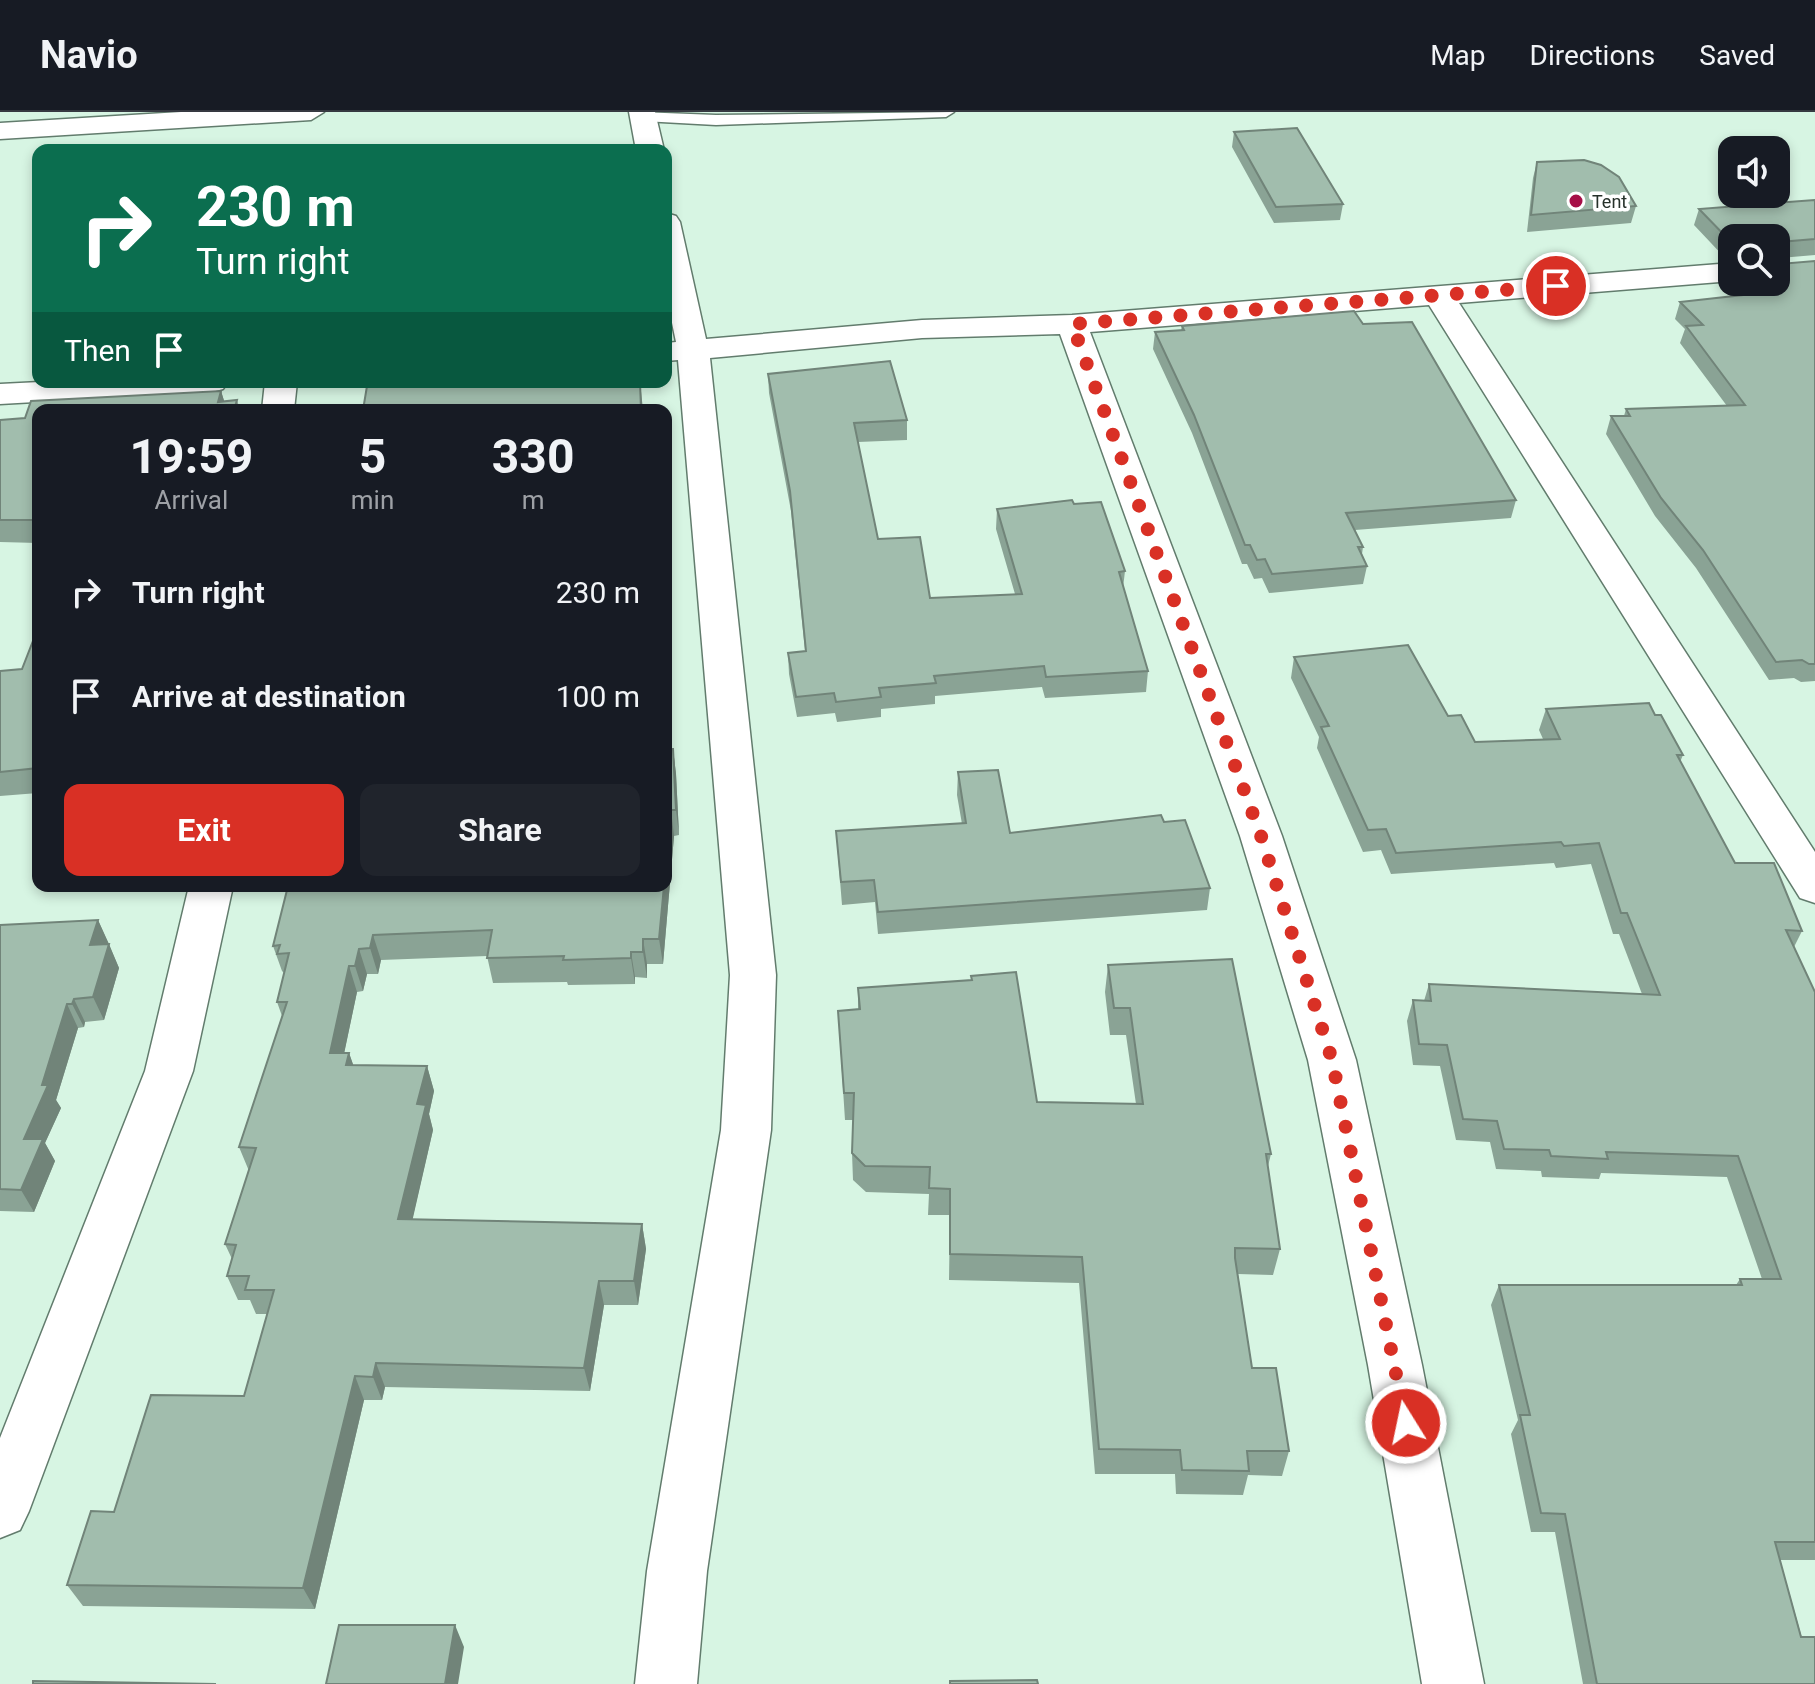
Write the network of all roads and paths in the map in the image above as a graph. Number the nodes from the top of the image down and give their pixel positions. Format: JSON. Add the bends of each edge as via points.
{"nodes":[{"id":1,"x":311,"y":112,"type":"edge"},
{"id":2,"x":946,"y":112,"type":"edge"},
{"id":3,"x":643,"y":114,"type":"edge"},
{"id":4,"x":0,"y":131,"type":"edge"},
{"id":5,"x":649,"y":144,"type":"edge"},
{"id":6,"x":1718,"y":273,"type":"edge"},
{"id":7,"x":672,"y":277,"type":"edge"},
{"id":8,"x":1439,"y":296,"type":"junction"},
{"id":9,"x":1072,"y":324,"type":"junction"},
{"id":10,"x":680,"y":351,"type":"edge"},
{"id":11,"x":106,"y":388,"type":"edge"},
{"id":12,"x":0,"y":394,"type":"edge"},
{"id":13,"x":1815,"y":887,"type":"edge"},
{"id":14,"x":210,"y":892,"type":"edge"},
{"id":15,"x":0,"y":1511,"type":"edge"},
{"id":16,"x":666,"y":1684,"type":"edge"},
{"id":17,"x":1453,"y":1684,"type":"edge"}],
"edges":[{"from":1,"to":4,"type":"street"},
{"from":2,"to":3,"type":"lane","via":[[716,120]]},
{"from":3,"to":5,"type":"street"},
{"from":6,"to":8,"type":"street"},
{"from":7,"to":10,"type":"street"},
{"from":8,"to":9,"type":"street"},
{"from":8,"to":13,"type":"street"},
{"from":9,"to":10,"type":"street","via":[[922,329]]},
{"from":9,"to":17,"type":"street","via":[[1261,836],[1332,1060]]},
{"from":10,"to":16,"type":"street","via":[[753,975],[746,1130],[677,1571]]},
{"from":11,"to":12,"type":"street"},
{"from":14,"to":15,"type":"street","via":[[169,1071]]}]}
